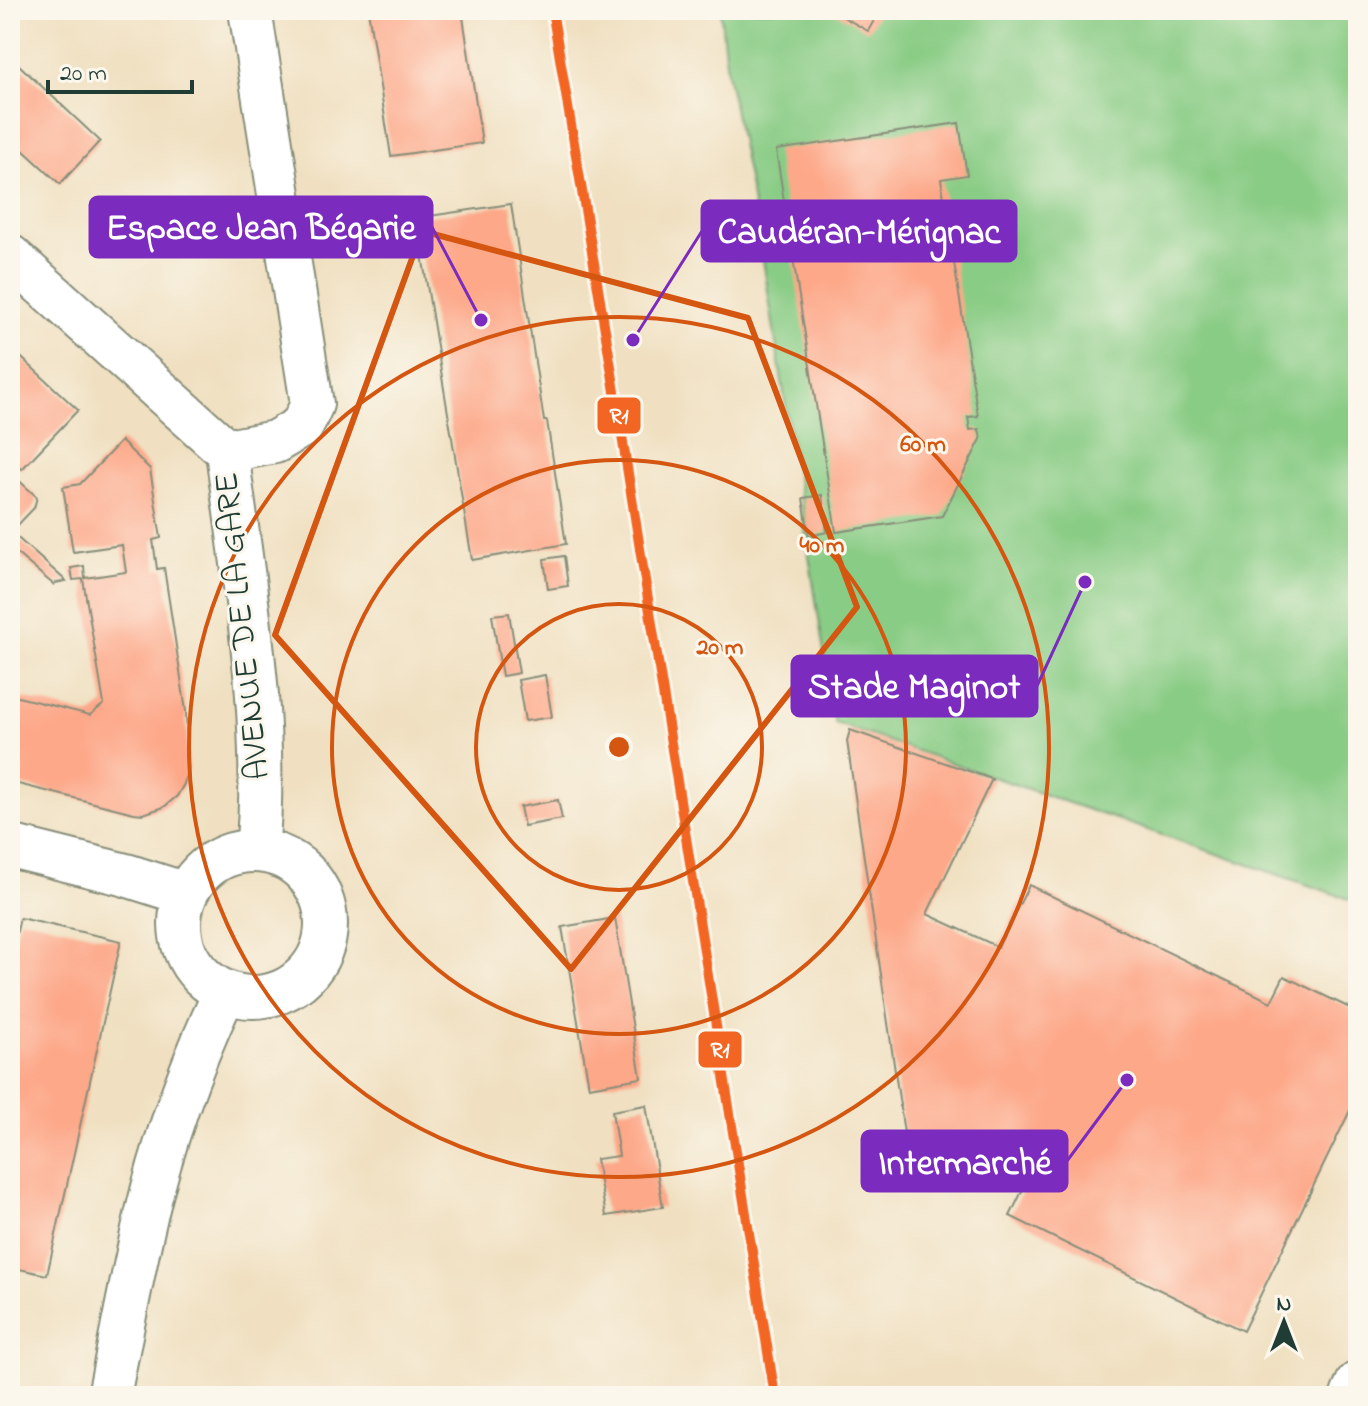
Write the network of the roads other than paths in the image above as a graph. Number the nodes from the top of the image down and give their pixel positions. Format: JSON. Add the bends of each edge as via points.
{"nodes":[{"id":1,"x":250,"y":10,"type":"edge"},
{"id":2,"x":10,"y":256,"type":"edge"},
{"id":3,"x":227,"y":451,"type":"junction"},
{"id":4,"x":10,"y":846,"type":"edge"},
{"id":5,"x":257,"y":851,"type":"junction"},
{"id":6,"x":186,"y":894,"type":"junction"},
{"id":7,"x":225,"y":992,"type":"junction"},
{"id":8,"x":1358,"y":1384,"type":"edge"},
{"id":9,"x":109,"y":1396,"type":"edge"},
{"id":10,"x":1353,"y":1396,"type":"edge"}],
"edges":[{"from":1,"to":3,"type":"street","via":[[312,404],[302,426],[275,442]]},
{"from":2,"to":3,"type":"street","name":"AVENUE DE LA GARE"},
{"from":3,"to":5,"type":"street","name":"AVENUE DE LA GARE","via":[[257,692]]},
{"from":4,"to":6,"type":"street"},
{"from":5,"to":6,"type":"street","via":[[223,857],[207,866]]},
{"from":5,"to":7,"type":"street","via":[[300,867],[315,885],[324,906],[324,941],[309,972],[292,987],[270,996]]},
{"from":6,"to":7,"type":"street","via":[[180,913],[185,951],[194,969]]},
{"from":7,"to":9,"type":"street","via":[[173,1120],[147,1214]]},
{"from":8,"to":10,"type":"street"}]}
